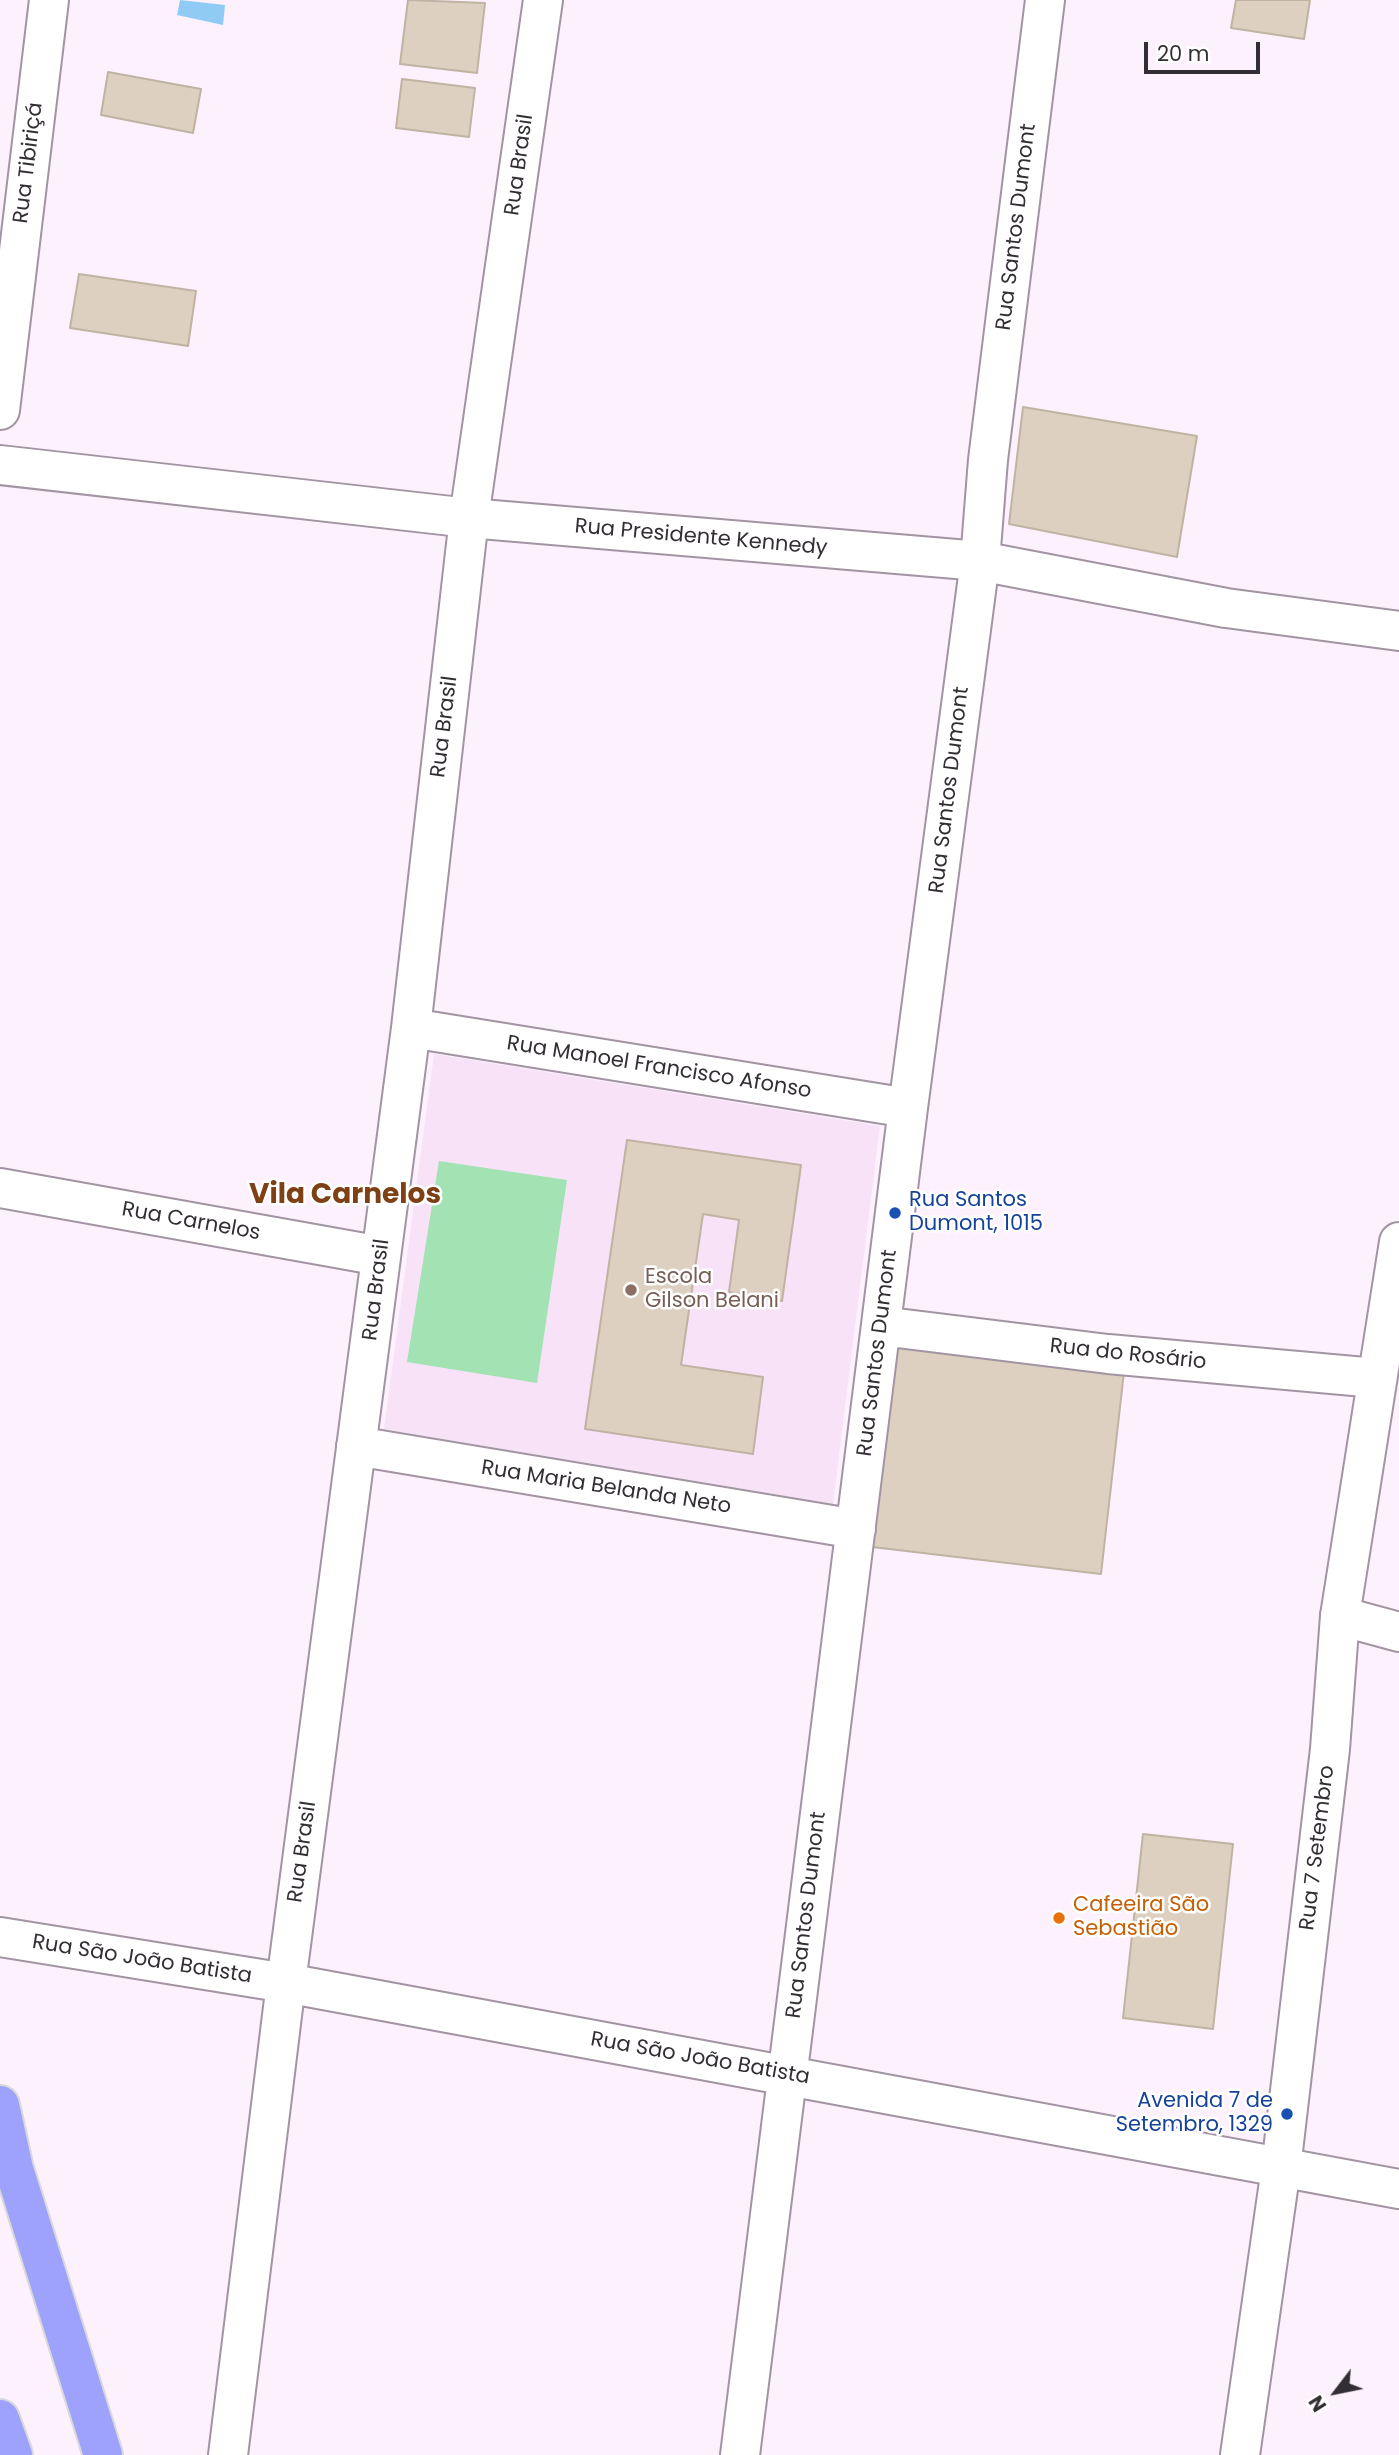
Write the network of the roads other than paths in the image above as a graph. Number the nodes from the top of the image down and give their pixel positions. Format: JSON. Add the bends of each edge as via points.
{"nodes":[{"id":1,"x":48,"y":0,"type":"edge"},
{"id":2,"x":543,"y":0,"type":"edge"},
{"id":3,"x":1045,"y":0,"type":"edge"},
{"id":4,"x":0,"y":410,"type":"edge"},
{"id":5,"x":0,"y":465,"type":"edge"},
{"id":6,"x":469,"y":518,"type":"junction"},
{"id":7,"x":980,"y":561,"type":"junction"},
{"id":8,"x":1399,"y":631,"type":"edge"},
{"id":9,"x":411,"y":1028,"type":"junction"},
{"id":10,"x":908,"y":1108,"type":"junction"},
{"id":11,"x":0,"y":1188,"type":"edge"},
{"id":12,"x":1399,"y":1242,"type":"edge"},
{"id":13,"x":381,"y":1256,"type":"junction"},
{"id":14,"x":881,"y":1326,"type":"junction"},
{"id":15,"x":1376,"y":1378,"type":"junction"},
{"id":16,"x":356,"y":1446,"type":"junction"},
{"id":17,"x":856,"y":1529,"type":"junction"},
{"id":18,"x":1340,"y":1616,"type":"junction"},
{"id":19,"x":1399,"y":1632,"type":"edge"},
{"id":20,"x":0,"y":1937,"type":"edge"},
{"id":21,"x":286,"y":1983,"type":"junction"},
{"id":22,"x":786,"y":2075,"type":"junction"},
{"id":23,"x":0,"y":2105,"type":"edge"},
{"id":24,"x":1281,"y":2168,"type":"junction"},
{"id":25,"x":1399,"y":2189,"type":"edge"},
{"id":26,"x":0,"y":2419,"type":"edge"},
{"id":27,"x":13,"y":2455,"type":"edge"},
{"id":28,"x":103,"y":2455,"type":"edge"},
{"id":29,"x":228,"y":2455,"type":"edge"},
{"id":30,"x":740,"y":2455,"type":"edge"},
{"id":31,"x":1240,"y":2455,"type":"edge"}],
"edges":[{"from":1,"to":4,"type":"street","name":"Rua Tibiriçá"},
{"from":2,"to":6,"type":"street","name":"Rua Brasil"},
{"from":3,"to":7,"type":"street","name":"Rua Santos Dumont","via":[[988,460]]},
{"from":5,"to":6,"type":"street","name":"Rua Presidente Kennedy"},
{"from":6,"to":7,"type":"street","name":"Rua Presidente Kennedy"},
{"from":6,"to":9,"type":"street","name":"Rua Brasil"},
{"from":7,"to":8,"type":"street","name":"Rua Presidente Kennedy","via":[[1226,608]]},
{"from":7,"to":10,"type":"street","name":"Rua Santos Dumont"},
{"from":9,"to":10,"type":"street","name":"Rua Manoel Francisco Afonso"},
{"from":9,"to":13,"type":"street","name":"Rua Brasil"},
{"from":10,"to":14,"type":"street","name":"Rua Santos Dumont"},
{"from":11,"to":13,"type":"street","name":"Rua Carnelos"},
{"from":12,"to":15,"type":"street","name":"Rua 7 Setembro"},
{"from":13,"to":16,"type":"street","name":"Rua Brasil"},
{"from":14,"to":15,"type":"street","name":"Rua do Rosário","via":[[1108,1354]]},
{"from":14,"to":17,"type":"street","name":"Rua Santos Dumont"},
{"from":15,"to":18,"type":"street","name":"Rua 7 Setembro"},
{"from":16,"to":17,"type":"street","name":"Rua Maria Belanda Neto"},
{"from":16,"to":21,"type":"street","name":"Rua Brasil"},
{"from":17,"to":22,"type":"street","name":"Rua Santos Dumont"},
{"from":18,"to":19,"type":"street"},
{"from":18,"to":24,"type":"street","name":"Rua 7 Setembro","via":[[1330,1749]]},
{"from":20,"to":21,"type":"street","name":"Rua São João Batista"},
{"from":21,"to":22,"type":"street","name":"Rua São João Batista"},
{"from":21,"to":29,"type":"street","name":"Rua Brasil"},
{"from":22,"to":24,"type":"street","name":"Rua São João Batista"},
{"from":22,"to":30,"type":"street","name":"Rua Santos Dumont"},
{"from":23,"to":28,"type":"highway","via":[[14,2169]]},
{"from":24,"to":25,"type":"street","name":"Rua São João Batista"},
{"from":24,"to":31,"type":"street","name":"Rua 7 Setembro"},
{"from":26,"to":27,"type":"highway"}]}
